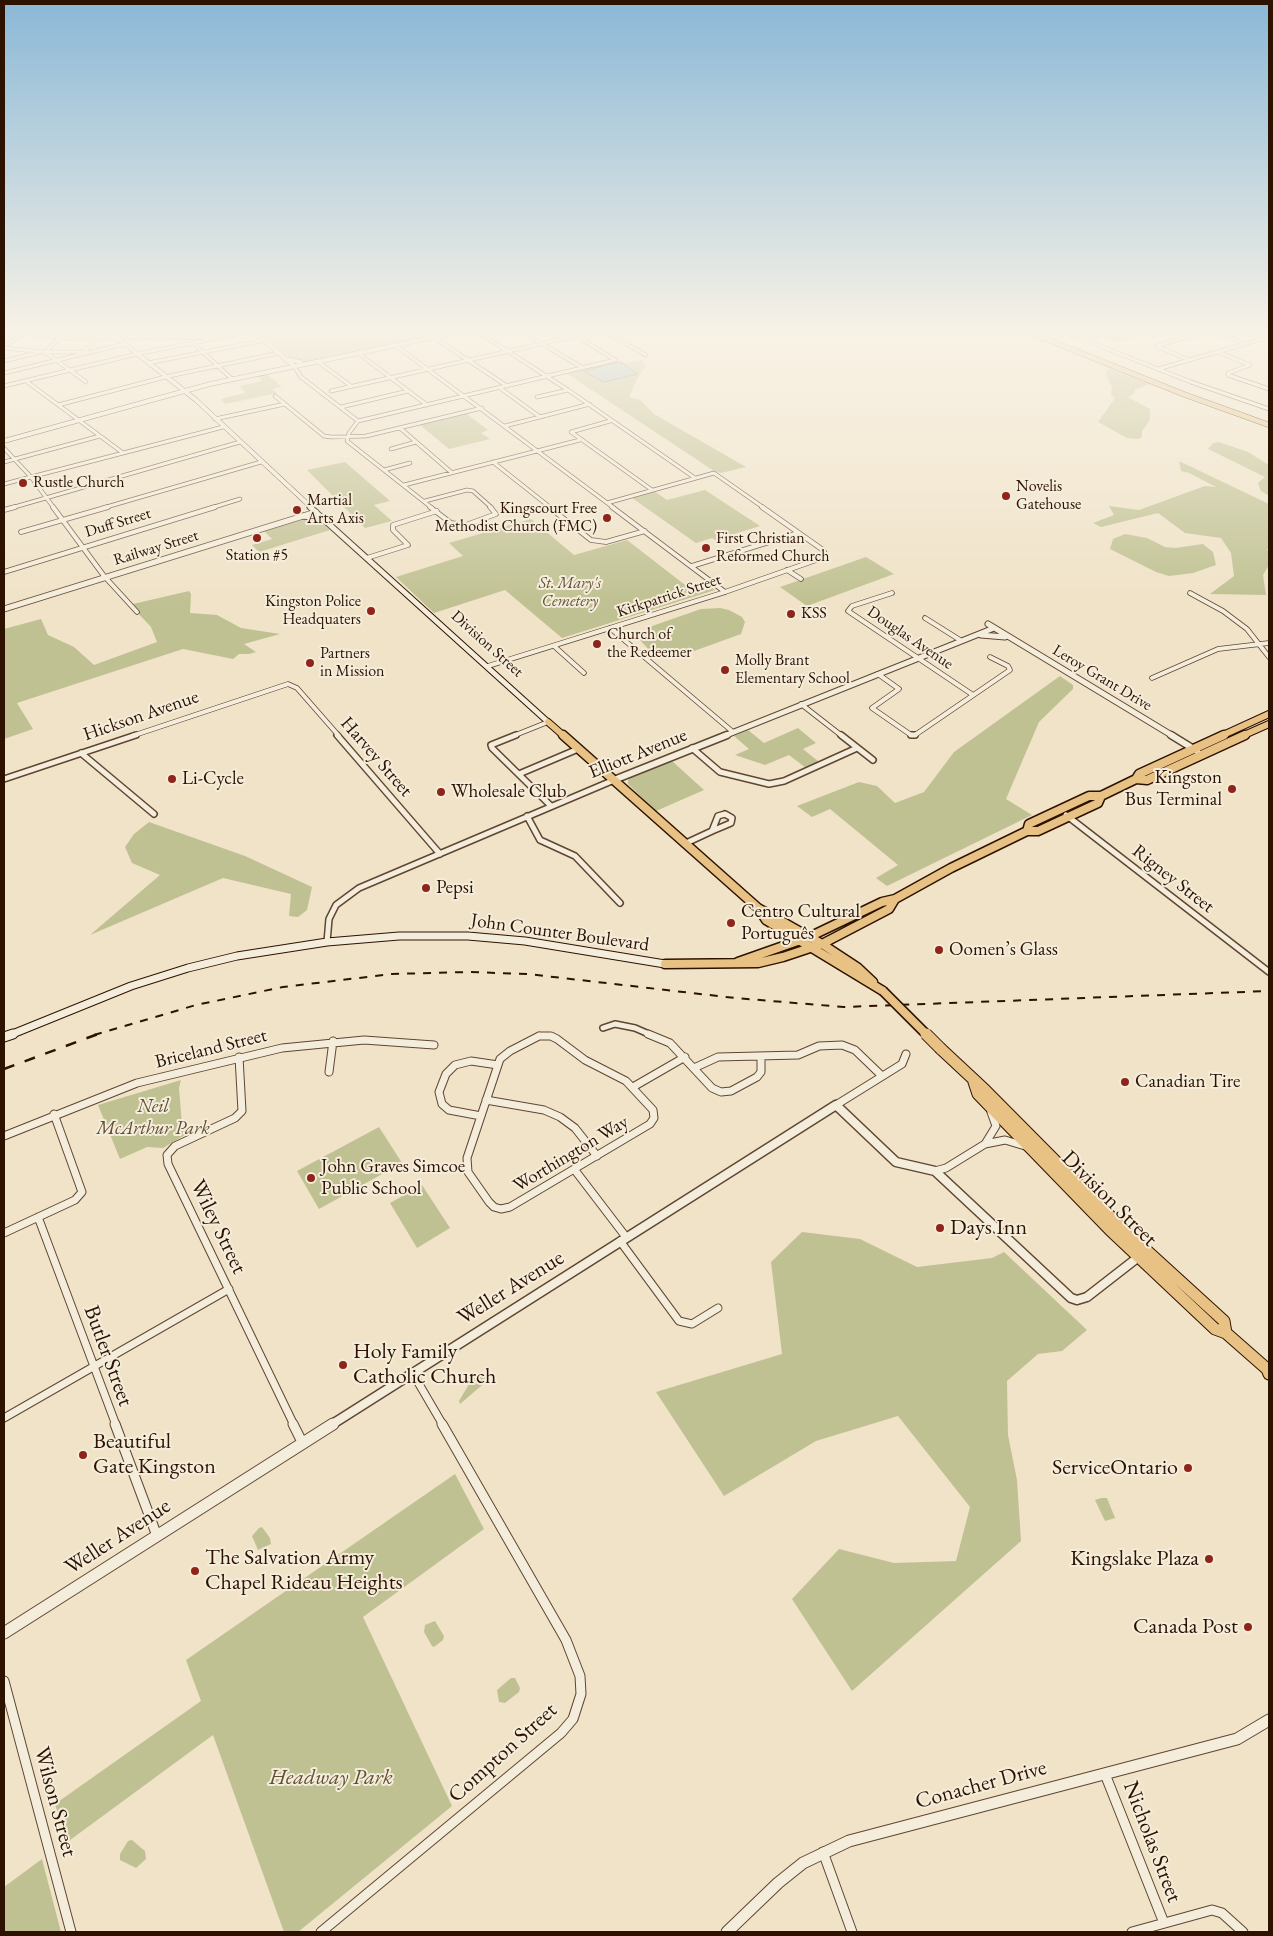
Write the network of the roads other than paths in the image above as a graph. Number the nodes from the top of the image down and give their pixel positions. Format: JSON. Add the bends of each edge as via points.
{"nodes":[{"id":1,"x":71,"y":423,"type":"edge"},
{"id":2,"x":83,"y":423,"type":"edge"},
{"id":3,"x":219,"y":423,"type":"edge"},
{"id":4,"x":309,"y":423,"type":"edge"},
{"id":5,"x":356,"y":423,"type":"edge"},
{"id":6,"x":419,"y":423,"type":"edge"},
{"id":7,"x":502,"y":423,"type":"edge"},
{"id":8,"x":515,"y":423,"type":"edge"},
{"id":9,"x":602,"y":423,"type":"edge"},
{"id":10,"x":613,"y":423,"type":"edge"},
{"id":11,"x":505,"y":426,"type":"junction"},
{"id":12,"x":223,"y":427,"type":"junction"},
{"id":13,"x":400,"y":428,"type":"junction"},
{"id":14,"x":100,"y":436,"type":"junction"},
{"id":15,"x":347,"y":437,"type":"junction"},
{"id":16,"x":580,"y":440,"type":"junction"},
{"id":17,"x":4,"y":441,"type":"edge"},
{"id":18,"x":240,"y":442,"type":"junction"},
{"id":19,"x":416,"y":442,"type":"junction"},
{"id":20,"x":4,"y":448,"type":"edge"},
{"id":21,"x":391,"y":449,"type":"dead end"},
{"id":22,"x":537,"y":450,"type":"junction"},
{"id":23,"x":123,"y":453,"type":"junction"},
{"id":24,"x":14,"y":459,"type":"junction"},
{"id":25,"x":4,"y":462,"type":"edge"},
{"id":26,"x":261,"y":462,"type":"junction"},
{"id":27,"x":493,"y":462,"type":"junction"},
{"id":28,"x":410,"y":463,"type":"dead end"},
{"id":29,"x":384,"y":470,"type":"junction"},
{"id":30,"x":451,"y":472,"type":"junction"},
{"id":31,"x":31,"y":477,"type":"junction"},
{"id":32,"x":695,"y":478,"type":"junction"},
{"id":33,"x":4,"y":484,"type":"edge"},
{"id":34,"x":404,"y":485,"type":"junction"},
{"id":35,"x":652,"y":490,"type":"junction"},
{"id":36,"x":47,"y":498,"type":"junction"},
{"id":37,"x":240,"y":499,"type":"dead end"},
{"id":38,"x":425,"y":501,"type":"junction"},
{"id":39,"x":607,"y":503,"type":"junction"},
{"id":40,"x":4,"y":510,"type":"edge"},
{"id":41,"x":316,"y":512,"type":"junction"},
{"id":42,"x":437,"y":512,"type":"junction"},
{"id":43,"x":302,"y":516,"type":"junction"},
{"id":44,"x":322,"y":518,"type":"junction"},
{"id":45,"x":63,"y":520,"type":"junction"},
{"id":46,"x":645,"y":531,"type":"junction"},
{"id":47,"x":22,"y":532,"type":"dead end"},
{"id":48,"x":798,"y":533,"type":"junction"},
{"id":49,"x":82,"y":547,"type":"junction"},
{"id":50,"x":367,"y":558,"type":"junction"},
{"id":51,"x":692,"y":566,"type":"junction"},
{"id":52,"x":787,"y":570,"type":"junction"},
{"id":53,"x":4,"y":572,"type":"edge"},
{"id":54,"x":104,"y":576,"type":"junction"},
{"id":55,"x":801,"y":580,"type":"dead end"},
{"id":56,"x":725,"y":592,"type":"junction"},
{"id":57,"x":892,"y":592,"type":"dead end"},
{"id":58,"x":1190,"y":593,"type":"dead end"},
{"id":59,"x":4,"y":609,"type":"edge"},
{"id":60,"x":137,"y":612,"type":"dead end"},
{"id":61,"x":925,"y":618,"type":"dead end"},
{"id":62,"x":988,"y":624,"type":"dead end"},
{"id":63,"x":610,"y":628,"type":"junction"},
{"id":64,"x":994,"y":628,"type":"junction"},
{"id":65,"x":975,"y":635,"type":"junction"},
{"id":66,"x":960,"y":640,"type":"junction"},
{"id":67,"x":1018,"y":643,"type":"junction"},
{"id":68,"x":1269,"y":643,"type":"edge"},
{"id":69,"x":1259,"y":644,"type":"junction"},
{"id":70,"x":554,"y":646,"type":"junction"},
{"id":71,"x":990,"y":657,"type":"dead end"},
{"id":72,"x":1269,"y":657,"type":"edge"},
{"id":73,"x":918,"y":658,"type":"junction"},
{"id":74,"x":488,"y":666,"type":"junction"},
{"id":75,"x":584,"y":673,"type":"dead end"},
{"id":76,"x":878,"y":674,"type":"junction"},
{"id":77,"x":1152,"y":678,"type":"dead end"},
{"id":78,"x":288,"y":684,"type":"joint"},
{"id":79,"x":973,"y":695,"type":"junction"},
{"id":80,"x":802,"y":704,"type":"junction"},
{"id":81,"x":1269,"y":714,"type":"edge"},
{"id":82,"x":548,"y":722,"type":"junction"},
{"id":83,"x":1269,"y":724,"type":"edge"},
{"id":84,"x":733,"y":732,"type":"junction"},
{"id":85,"x":692,"y":748,"type":"junction"},
{"id":86,"x":857,"y":748,"type":"junction"},
{"id":87,"x":1192,"y":748,"type":"junction"},
{"id":88,"x":578,"y":749,"type":"junction"},
{"id":89,"x":80,"y":753,"type":"junction"},
{"id":90,"x":1203,"y":754,"type":"junction"},
{"id":91,"x":873,"y":760,"type":"dead end"},
{"id":92,"x":519,"y":774,"type":"junction"},
{"id":93,"x":4,"y":779,"type":"edge"},
{"id":94,"x":1136,"y":779,"type":"junction"},
{"id":95,"x":614,"y":780,"type":"junction"},
{"id":96,"x":1101,"y":796,"type":"junction"},
{"id":97,"x":550,"y":806,"type":"junction"},
{"id":98,"x":1058,"y":810,"type":"junction"},
{"id":99,"x":154,"y":814,"type":"dead end"},
{"id":100,"x":527,"y":816,"type":"junction"},
{"id":101,"x":1068,"y":817,"type":"junction"},
{"id":102,"x":712,"y":831,"type":"dead end"},
{"id":103,"x":1027,"y":831,"type":"junction"},
{"id":104,"x":684,"y":844,"type":"junction"},
{"id":105,"x":440,"y":854,"type":"junction"},
{"id":106,"x":895,"y":899,"type":"junction"},
{"id":107,"x":620,"y":902,"type":"dead end"},
{"id":108,"x":758,"y":908,"type":"junction"},
{"id":109,"x":808,"y":937,"type":"junction"},
{"id":110,"x":798,"y":941,"type":"junction"},
{"id":111,"x":327,"y":942,"type":"junction"},
{"id":112,"x":822,"y":944,"type":"junction"},
{"id":113,"x":811,"y":948,"type":"junction"},
{"id":114,"x":738,"y":962,"type":"junction"},
{"id":115,"x":665,"y":964,"type":"joint"},
{"id":116,"x":1269,"y":972,"type":"edge"},
{"id":117,"x":883,"y":991,"type":"junction"},
{"id":118,"x":603,"y":1028,"type":"dead end"},
{"id":119,"x":4,"y":1037,"type":"edge"},
{"id":120,"x":333,"y":1041,"type":"junction"},
{"id":121,"x":434,"y":1046,"type":"dead end"},
{"id":122,"x":906,"y":1054,"type":"dead end"},
{"id":123,"x":761,"y":1056,"type":"junction"},
{"id":124,"x":239,"y":1057,"type":"junction"},
{"id":125,"x":685,"y":1057,"type":"junction"},
{"id":126,"x":498,"y":1065,"type":"junction"},
{"id":127,"x":694,"y":1068,"type":"junction"},
{"id":128,"x":328,"y":1072,"type":"dead end"},
{"id":129,"x":882,"y":1076,"type":"junction"},
{"id":130,"x":974,"y":1082,"type":"junction"},
{"id":131,"x":633,"y":1087,"type":"junction"},
{"id":132,"x":486,"y":1100,"type":"junction"},
{"id":133,"x":986,"y":1102,"type":"junction"},
{"id":134,"x":836,"y":1105,"type":"junction"},
{"id":135,"x":54,"y":1114,"type":"junction"},
{"id":136,"x":481,"y":1116,"type":"junction"},
{"id":137,"x":4,"y":1136,"type":"edge"},
{"id":138,"x":985,"y":1144,"type":"junction"},
{"id":139,"x":1029,"y":1147,"type":"junction"},
{"id":140,"x":597,"y":1156,"type":"junction"},
{"id":141,"x":574,"y":1170,"type":"junction"},
{"id":142,"x":935,"y":1170,"type":"junction"},
{"id":143,"x":38,"y":1217,"type":"junction"},
{"id":144,"x":4,"y":1233,"type":"edge"},
{"id":145,"x":623,"y":1239,"type":"junction"},
{"id":146,"x":1143,"y":1254,"type":"junction"},
{"id":147,"x":229,"y":1289,"type":"junction"},
{"id":148,"x":718,"y":1308,"type":"dead end"},
{"id":149,"x":93,"y":1368,"type":"junction"},
{"id":150,"x":1269,"y":1371,"type":"edge"},
{"id":151,"x":412,"y":1372,"type":"junction"},
{"id":152,"x":4,"y":1418,"type":"edge"},
{"id":153,"x":302,"y":1442,"type":"junction"},
{"id":154,"x":157,"y":1536,"type":"junction"},
{"id":155,"x":4,"y":1633,"type":"edge"},
{"id":156,"x":4,"y":1681,"type":"edge"},
{"id":157,"x":1269,"y":1720,"type":"edge"},
{"id":158,"x":1105,"y":1774,"type":"junction"},
{"id":159,"x":823,"y":1852,"type":"junction"},
{"id":160,"x":1164,"y":1923,"type":"junction"},
{"id":161,"x":1144,"y":1931,"type":"edge"},
{"id":162,"x":71,"y":1932,"type":"edge"},
{"id":163,"x":321,"y":1932,"type":"edge"},
{"id":164,"x":727,"y":1932,"type":"edge"},
{"id":165,"x":852,"y":1932,"type":"edge"},
{"id":166,"x":1132,"y":1932,"type":"edge"},
{"id":167,"x":1243,"y":1932,"type":"edge"}],
"edges":[{"from":1,"to":17,"type":"main road"},
{"from":2,"to":14,"type":"street"},
{"from":3,"to":12,"type":"main road","name":"Division Street"},
{"from":4,"to":15,"type":"street","via":[[324,436]]},
{"from":5,"to":15,"type":"street"},
{"from":6,"to":13,"type":"street"},
{"from":7,"to":11,"type":"street"},
{"from":8,"to":11,"type":"street"},
{"from":9,"to":16,"type":"street","via":[[571,432]]},
{"from":10,"to":32,"type":"street"},
{"from":11,"to":22,"type":"street"},
{"from":12,"to":18,"type":"main road","name":"Division Street"},
{"from":12,"to":23,"type":"street"},
{"from":13,"to":15,"type":"street"},
{"from":13,"to":19,"type":"street"},
{"from":14,"to":23,"type":"street"},
{"from":14,"to":24,"type":"street"},
{"from":15,"to":29,"type":"street","via":[[347,441]]},
{"from":16,"to":22,"type":"street"},
{"from":16,"to":35,"type":"street"},
{"from":18,"to":26,"type":"main road","name":"Division Street"},
{"from":18,"to":36,"type":"street"},
{"from":19,"to":21,"type":"street"},
{"from":19,"to":30,"type":"street"},
{"from":20,"to":24,"type":"street"},
{"from":22,"to":27,"type":"street"},
{"from":22,"to":39,"type":"street"},
{"from":23,"to":31,"type":"street"},
{"from":24,"to":25,"type":"street"},
{"from":24,"to":31,"type":"street"},
{"from":26,"to":41,"type":"main road","name":"Division Street"},
{"from":26,"to":45,"type":"street"},
{"from":27,"to":30,"type":"street"},
{"from":27,"to":46,"type":"street","via":[[590,540],[606,542]]},
{"from":28,"to":29,"type":"street"},
{"from":29,"to":34,"type":"street"},
{"from":30,"to":34,"type":"street"},
{"from":31,"to":33,"type":"street"},
{"from":31,"to":36,"type":"street"},
{"from":32,"to":35,"type":"street"},
{"from":32,"to":48,"type":"street","via":[[717,474]]},
{"from":34,"to":38,"type":"street"},
{"from":35,"to":39,"type":"street"},
{"from":36,"to":40,"type":"street"},
{"from":36,"to":45,"type":"street"},
{"from":37,"to":49,"type":"street","name":"Duff Street"},
{"from":38,"to":42,"type":"street"},
{"from":38,"to":42,"type":"street","via":[[467,490],[496,512],[494,517],[460,525],[450,523]]},
{"from":39,"to":46,"type":"street"},
{"from":41,"to":43,"type":"street","name":"Railway Street"},
{"from":41,"to":44,"type":"main road","name":"Division Street"},
{"from":42,"to":50,"type":"street","via":[[396,523],[394,530],[408,545]]},
{"from":43,"to":44,"type":"main road"},
{"from":43,"to":54,"type":"street","name":"Railway Street"},
{"from":44,"to":50,"type":"main road","name":"Division Street"},
{"from":45,"to":47,"type":"street"},
{"from":45,"to":49,"type":"street"},
{"from":46,"to":51,"type":"street"},
{"from":48,"to":51,"type":"street"},
{"from":48,"to":52,"type":"street","name":"Kirkpatrick Street","via":[[825,554]]},
{"from":49,"to":53,"type":"street","name":"Duff Street"},
{"from":49,"to":54,"type":"street"},
{"from":50,"to":74,"type":"main road","name":"Division Street"},
{"from":51,"to":56,"type":"street"},
{"from":52,"to":55,"type":"street"},
{"from":52,"to":56,"type":"street","name":"Kirkpatrick Street"},
{"from":54,"to":59,"type":"street","name":"Railway Street"},
{"from":54,"to":60,"type":"street"},
{"from":56,"to":63,"type":"street","name":"Kirkpatrick Street"},
{"from":57,"to":73,"type":"street","name":"Douglas Avenue","via":[[852,606],[848,611]]},
{"from":58,"to":69,"type":"street","via":[[1247,628]]},
{"from":61,"to":66,"type":"street"},
{"from":62,"to":64,"type":"street","name":"Leroy Grant Drive"},
{"from":63,"to":70,"type":"street","name":"Kirkpatrick Street"},
{"from":63,"to":84,"type":"street"},
{"from":64,"to":65,"type":"street","name":"Elliott Avenue"},
{"from":64,"to":67,"type":"street","name":"Leroy Grant Drive"},
{"from":65,"to":66,"type":"street","name":"Elliott Avenue"},
{"from":65,"to":67,"type":"street","via":[[1000,636]]},
{"from":66,"to":73,"type":"street","name":"Elliott Avenue"},
{"from":67,"to":87,"type":"street","name":"Leroy Grant Drive"},
{"from":68,"to":69,"type":"street"},
{"from":69,"to":72,"type":"street"},
{"from":69,"to":77,"type":"street","via":[[1218,649]]},
{"from":70,"to":74,"type":"street","name":"Kirkpatrick Street"},
{"from":70,"to":75,"type":"street"},
{"from":71,"to":79,"type":"street","via":[[1010,670]]},
{"from":73,"to":76,"type":"street","name":"Elliott Avenue"},
{"from":73,"to":79,"type":"street","name":"Douglas Avenue"},
{"from":74,"to":82,"type":"main road","name":"Division Street"},
{"from":76,"to":79,"type":"street","via":[[898,689],[872,708],[911,735]]},
{"from":76,"to":80,"type":"street","name":"Elliott Avenue"},
{"from":78,"to":89,"type":"street","name":"Hickson Avenue"},
{"from":78,"to":105,"type":"street","name":"Harvey Street","via":[[297,688]]},
{"from":80,"to":84,"type":"street","name":"Elliott Avenue"},
{"from":80,"to":86,"type":"street"},
{"from":81,"to":87,"type":"main road"},
{"from":82,"to":88,"type":"main road","name":"Division Street"},
{"from":82,"to":92,"type":"street","via":[[491,745]]},
{"from":83,"to":90,"type":"main road"},
{"from":84,"to":85,"type":"street","name":"Elliott Avenue"},
{"from":85,"to":86,"type":"street","via":[[720,772],[769,784],[784,781]]},
{"from":85,"to":95,"type":"street","name":"Elliott Avenue"},
{"from":86,"to":91,"type":"street"},
{"from":87,"to":90,"type":"street","name":"Leroy Grant Drive"},
{"from":87,"to":94,"type":"main road","via":[[1139,774]]},
{"from":88,"to":92,"type":"street"},
{"from":88,"to":95,"type":"main road","name":"Division Street"},
{"from":89,"to":93,"type":"street","name":"Hickson Avenue"},
{"from":89,"to":99,"type":"street"},
{"from":90,"to":94,"type":"main road","via":[[1147,780]]},
{"from":92,"to":97,"type":"street"},
{"from":94,"to":96,"type":"main road"},
{"from":95,"to":97,"type":"street","name":"Elliott Avenue"},
{"from":95,"to":104,"type":"main road","name":"Division Street"},
{"from":96,"to":98,"type":"main road","via":[[1089,796]]},
{"from":96,"to":101,"type":"main road","via":[[1098,803]]},
{"from":97,"to":100,"type":"street","name":"Elliott Avenue"},
{"from":98,"to":101,"type":"street","name":"Rigney Street"},
{"from":98,"to":103,"type":"main road","via":[[1030,824]]},
{"from":100,"to":105,"type":"street","name":"Elliott Avenue"},
{"from":100,"to":107,"type":"street","via":[[540,840],[575,856]]},
{"from":101,"to":103,"type":"main road","via":[[1038,831]]},
{"from":101,"to":116,"type":"street","name":"Rigney Street"},
{"from":102,"to":104,"type":"street"},
{"from":103,"to":106,"type":"main road"},
{"from":104,"to":108,"type":"main road","name":"Division Street"},
{"from":105,"to":111,"type":"street","name":"Elliott Avenue","via":[[344,897],[329,919]]},
{"from":106,"to":109,"type":"main road"},
{"from":106,"to":112,"type":"main road","via":[[889,909]]},
{"from":108,"to":109,"type":"main road","name":"Division Street"},
{"from":108,"to":110,"type":"main road","name":"Division Street","via":[[766,920]]},
{"from":109,"to":110,"type":"main road"},
{"from":109,"to":112,"type":"main road","name":"Division Street"},
{"from":110,"to":113,"type":"main road","name":"Division Street"},
{"from":110,"to":114,"type":"main road"},
{"from":111,"to":115,"type":"main road","name":"John Counter Boulevard","via":[[399,936],[468,936],[525,941]]},
{"from":111,"to":119,"type":"main road","name":"John Counter Boulevard","via":[[237,956],[180,970]]},
{"from":112,"to":113,"type":"main road"},
{"from":112,"to":117,"type":"main road","name":"Division Street"},
{"from":113,"to":114,"type":"main road","via":[[758,963]]},
{"from":113,"to":117,"type":"main road","name":"Division Street"},
{"from":114,"to":115,"type":"main road","name":"John Counter Boulevard","via":[[708,966]]},
{"from":117,"to":130,"type":"main road","name":"Division Street","bridge":true},
{"from":118,"to":125,"type":"street","via":[[615,1024],[635,1028],[670,1043]]},
{"from":120,"to":121,"type":"street","name":"Briceland Street","via":[[364,1040]]},
{"from":120,"to":124,"type":"street","name":"Briceland Street"},
{"from":120,"to":128,"type":"street"},
{"from":122,"to":129,"type":"street","via":[[902,1064]]},
{"from":123,"to":127,"type":"street","via":[[718,1057]]},
{"from":123,"to":127,"type":"street","via":[[761,1072],[757,1077],[730,1091],[712,1088]]},
{"from":123,"to":129,"type":"street","via":[[798,1055],[819,1046],[842,1045],[855,1050]]},
{"from":124,"to":135,"type":"street","name":"Briceland Street","via":[[137,1083]]},
{"from":124,"to":147,"type":"street","name":"Wiley Street","via":[[242,1111],[235,1118],[175,1146],[167,1155],[168,1164]]},
{"from":125,"to":127,"type":"street"},
{"from":125,"to":131,"type":"street"},
{"from":126,"to":131,"type":"street","name":"Worthington Way","via":[[504,1054],[529,1040],[551,1036]]},
{"from":126,"to":132,"type":"street","name":"Worthington Way"},
{"from":126,"to":136,"type":"street","via":[[471,1062],[455,1065],[446,1074],[439,1092],[442,1104],[449,1110]]},
{"from":129,"to":134,"type":"street"},
{"from":130,"to":133,"type":"main road","name":"Division Street","via":[[978,1094]]},
{"from":130,"to":146,"type":"main road","name":"Division Street","via":[[986,1090]]},
{"from":131,"to":140,"type":"street","name":"Worthington Way","via":[[652,1110],[653,1122]]},
{"from":132,"to":136,"type":"street","name":"Worthington Way"},
{"from":132,"to":140,"type":"street","via":[[544,1110],[560,1117],[575,1128]]},
{"from":133,"to":138,"type":"street","via":[[996,1126]]},
{"from":133,"to":139,"type":"main road","name":"Division Street"},
{"from":134,"to":142,"type":"street","via":[[896,1162]]},
{"from":134,"to":145,"type":"street","name":"Weller Avenue"},
{"from":135,"to":137,"type":"street","name":"Briceland Street"},
{"from":135,"to":143,"type":"street","via":[[82,1192],[75,1200]]},
{"from":136,"to":141,"type":"street","name":"Worthington Way","via":[[466,1166],[494,1207],[510,1207]]},
{"from":138,"to":139,"type":"street","via":[[1005,1140]]},
{"from":138,"to":142,"type":"street","via":[[946,1168]]},
{"from":139,"to":146,"type":"main road","name":"Division Street"},
{"from":140,"to":141,"type":"street","name":"Worthington Way"},
{"from":141,"to":145,"type":"street"},
{"from":142,"to":146,"type":"street","via":[[1070,1298],[1087,1297]]},
{"from":143,"to":144,"type":"street"},
{"from":143,"to":149,"type":"street","name":"Butler Street"},
{"from":145,"to":148,"type":"street","via":[[679,1321],[692,1324]]},
{"from":145,"to":151,"type":"street","name":"Weller Avenue"},
{"from":146,"to":150,"type":"main road","name":"Division Street","via":[[1214,1329],[1226,1332]]},
{"from":147,"to":149,"type":"street"},
{"from":147,"to":153,"type":"street","name":"Wiley Street"},
{"from":149,"to":152,"type":"street"},
{"from":149,"to":154,"type":"street","name":"Butler Street"},
{"from":151,"to":153,"type":"street","name":"Weller Avenue"},
{"from":151,"to":163,"type":"street","name":"Compton Street","via":[[566,1640],[580,1676],[581,1694],[573,1719],[561,1733]]},
{"from":153,"to":154,"type":"street","name":"Weller Avenue"},
{"from":154,"to":155,"type":"street","name":"Weller Avenue"},
{"from":156,"to":162,"type":"street","name":"Wilson Street"},
{"from":157,"to":158,"type":"street","name":"Conacher Drive","via":[[1237,1739]]},
{"from":158,"to":159,"type":"street","name":"Conacher Drive","via":[[849,1841]]},
{"from":158,"to":160,"type":"street","name":"Nicholas Street"},
{"from":159,"to":164,"type":"street","name":"Conacher Drive","via":[[778,1883]]},
{"from":159,"to":165,"type":"street"},
{"from":160,"to":161,"type":"street"},
{"from":160,"to":167,"type":"street","via":[[1212,1910],[1226,1916]]},
{"from":161,"to":166,"type":"street"}]}
